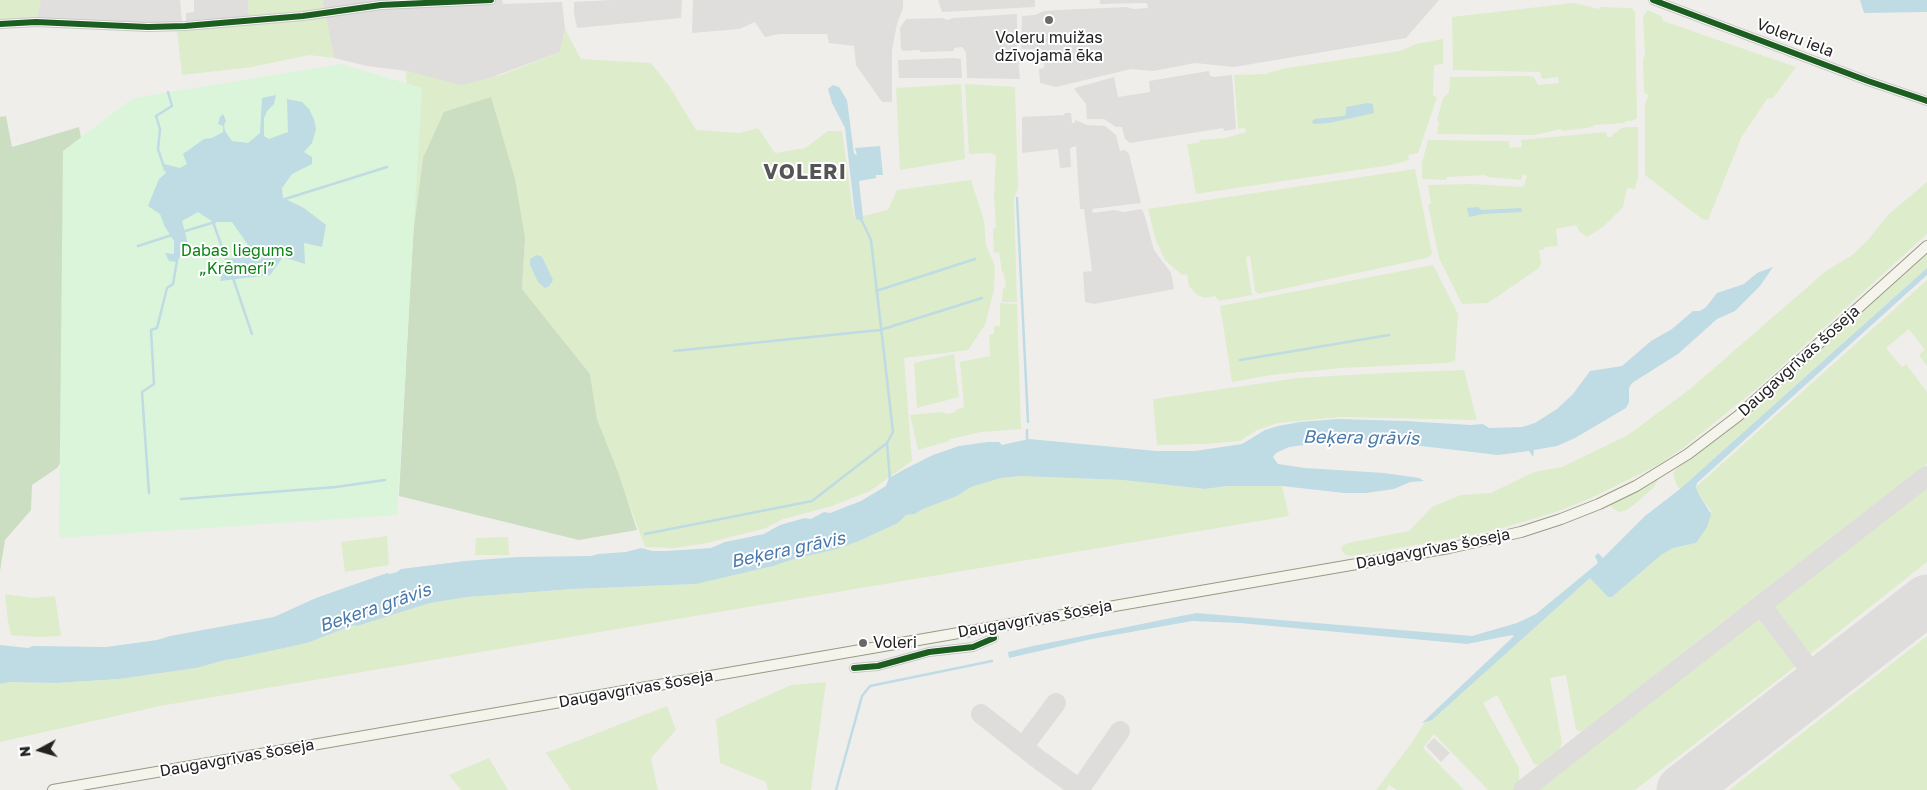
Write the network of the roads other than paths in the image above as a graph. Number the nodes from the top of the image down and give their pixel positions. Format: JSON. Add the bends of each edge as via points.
{"nodes":[{"id":1,"x":491,"y":0,"type":"edge"},
{"id":2,"x":1653,"y":0,"type":"edge"},
{"id":3,"x":0,"y":24,"type":"edge"},
{"id":4,"x":1927,"y":101,"type":"edge"},
{"id":5,"x":1927,"y":246,"type":"edge"},
{"id":6,"x":994,"y":638,"type":"dead end"},
{"id":7,"x":854,"y":668,"type":"dead end"},
{"id":8,"x":53,"y":790,"type":"edge"}],
"edges":[{"from":1,"to":3,"type":"street","via":[[380,5],[303,16],[186,26]]},
{"from":2,"to":4,"type":"street","name":"Voleru iela"},
{"from":5,"to":8,"type":"main road","name":"Daugavgrīvas šoseja","via":[[1744,410],[1688,454],[1642,483],[1599,504],[1521,532],[1440,550]]},
{"from":6,"to":7,"type":"street","via":[[973,647],[929,652],[878,666]]}]}
